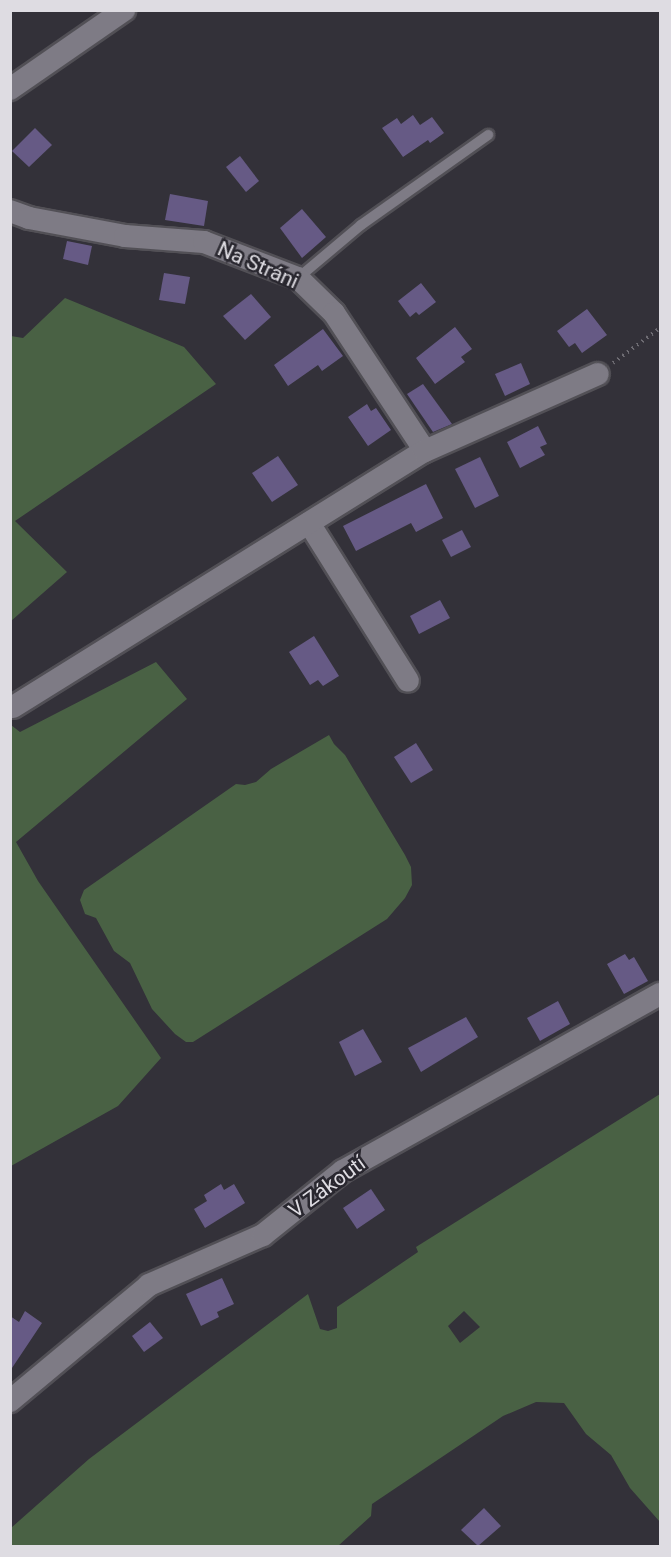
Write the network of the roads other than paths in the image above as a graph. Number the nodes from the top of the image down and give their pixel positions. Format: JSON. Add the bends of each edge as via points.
{"nodes":[{"id":1,"x":124,"y":10,"type":"edge"},
{"id":2,"x":10,"y":90,"type":"edge"},
{"id":3,"x":488,"y":135,"type":"dead end"},
{"id":4,"x":10,"y":211,"type":"edge"},
{"id":5,"x":298,"y":278,"type":"junction"},
{"id":6,"x":598,"y":374,"type":"road end"},
{"id":7,"x":425,"y":451,"type":"junction"},
{"id":8,"x":309,"y":523,"type":"junction"},
{"id":9,"x":408,"y":681,"type":"dead end"},
{"id":10,"x":13,"y":707,"type":"dead end"},
{"id":11,"x":660,"y":994,"type":"edge"},
{"id":12,"x":10,"y":1401,"type":"edge"}],
"edges":[{"from":1,"to":2,"type":"street"},
{"from":3,"to":5,"type":"lane","via":[[361,225]]},
{"from":4,"to":5,"type":"street","name":"Na Stráni","via":[[125,236],[204,242]]},
{"from":5,"to":7,"type":"street","name":"Na Stráni","via":[[334,313]]},
{"from":6,"to":7,"type":"street"},
{"from":7,"to":8,"type":"street"},
{"from":8,"to":9,"type":"street"},
{"from":8,"to":10,"type":"street"},
{"from":11,"to":12,"type":"street","name":"V Zákoutí","via":[[344,1171],[263,1235],[149,1285]]}]}
